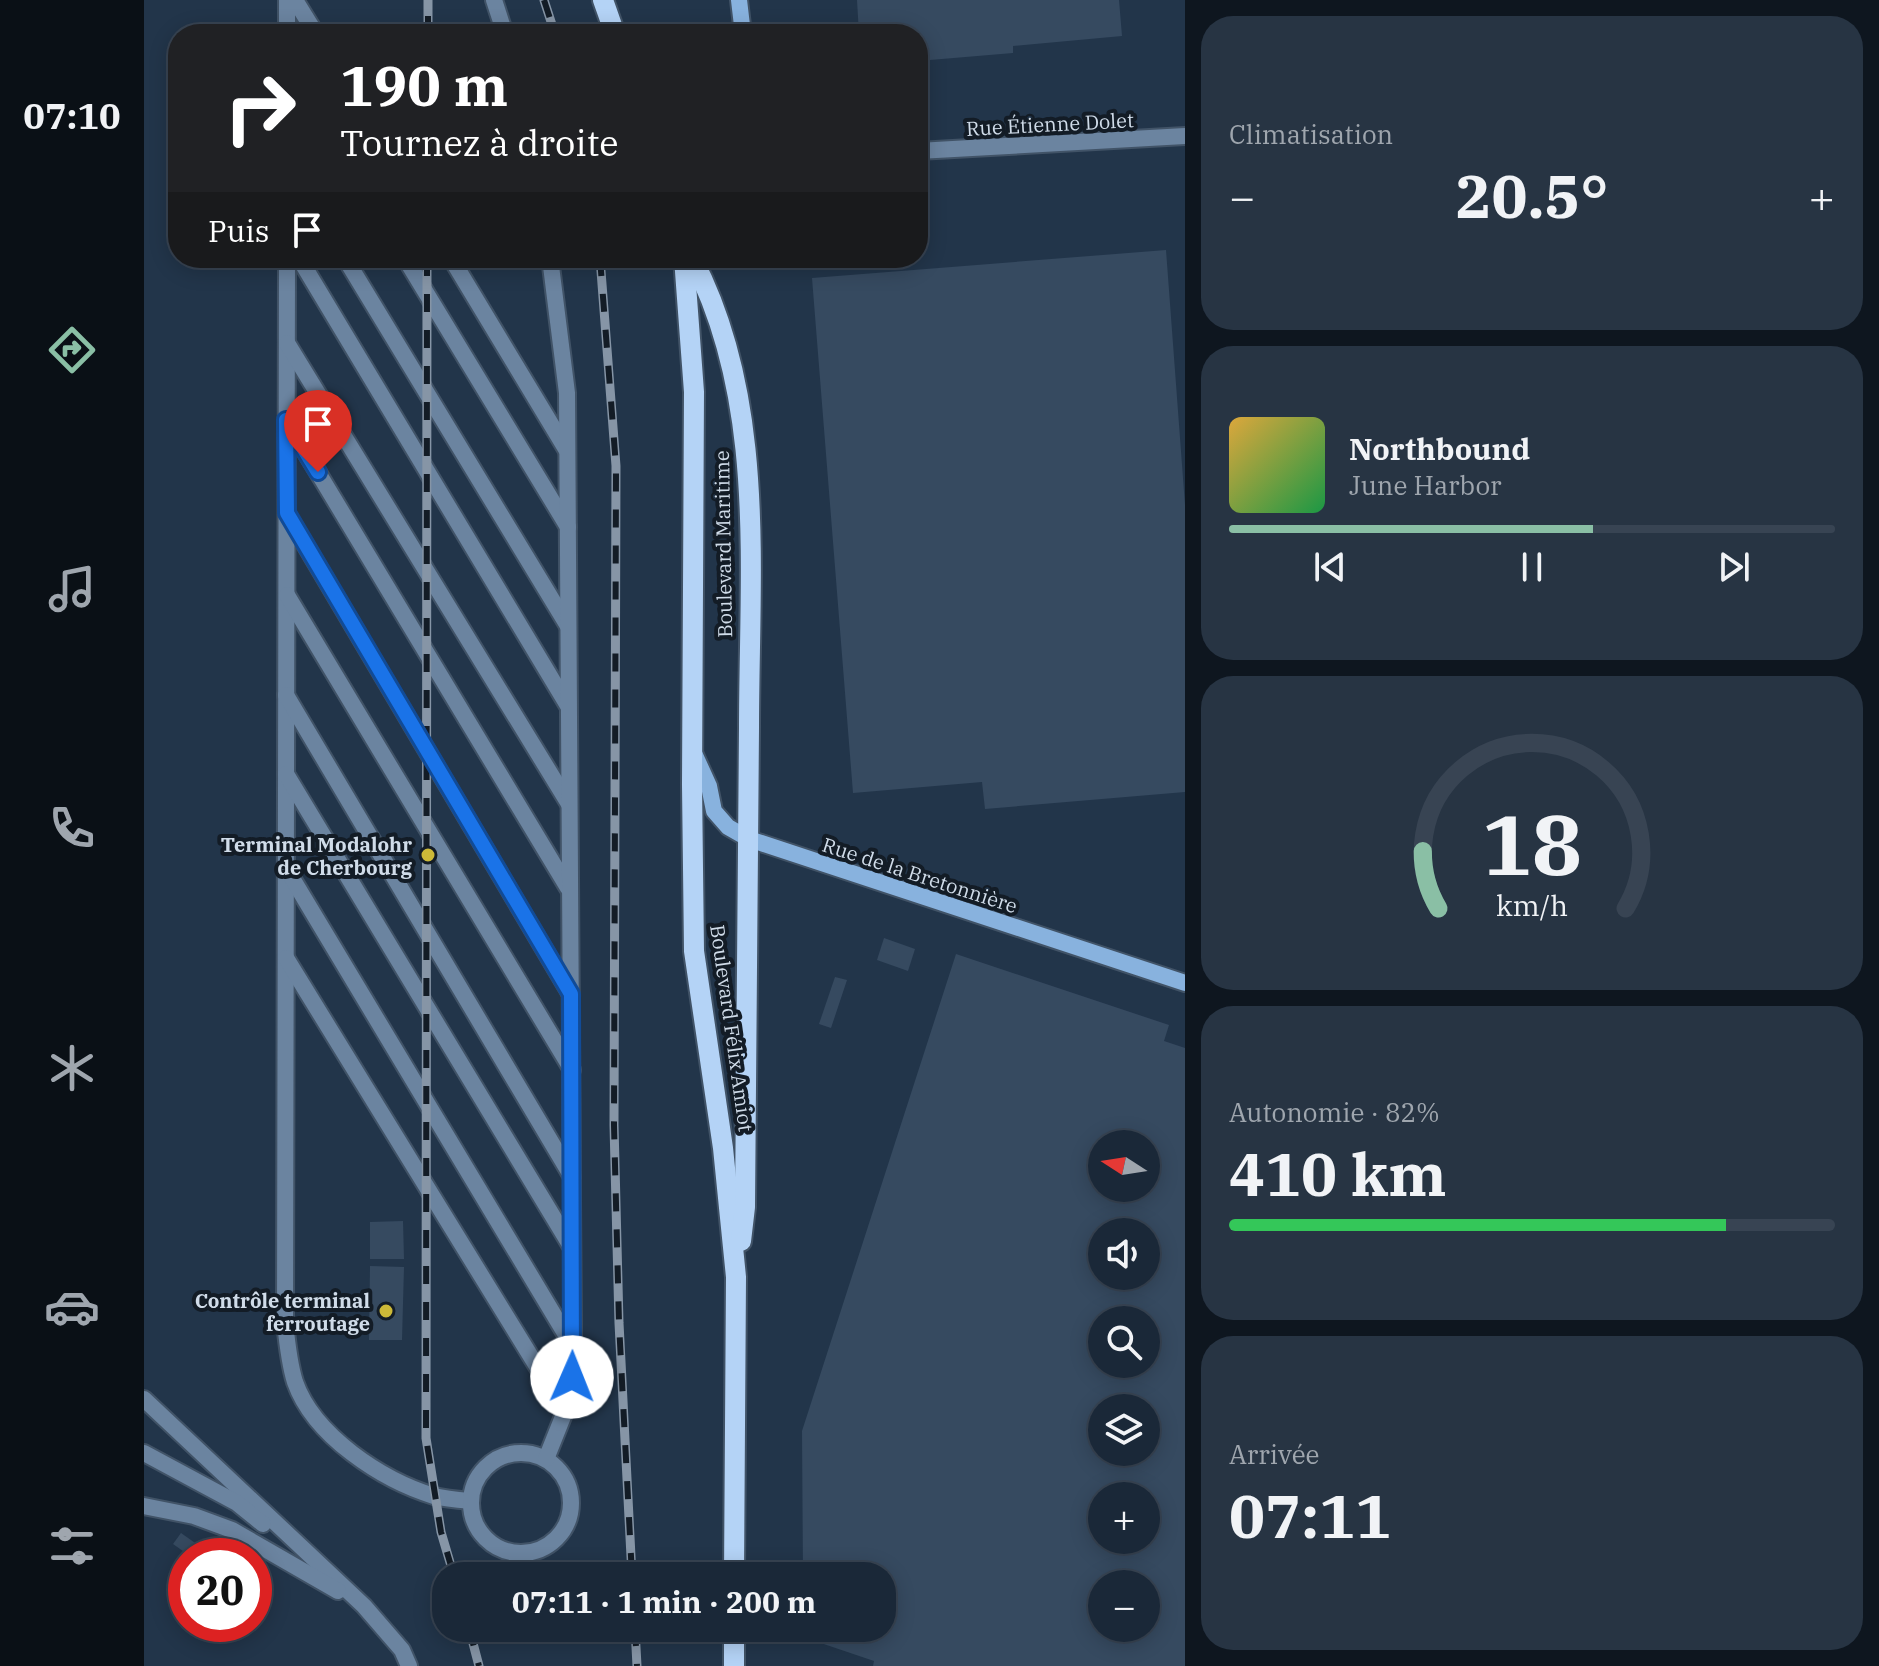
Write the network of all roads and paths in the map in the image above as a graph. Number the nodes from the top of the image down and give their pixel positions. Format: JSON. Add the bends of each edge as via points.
{"nodes":[{"id":1,"x":287,"y":0,"type":"edge"},
{"id":2,"x":295,"y":0,"type":"edge"},
{"id":3,"x":494,"y":0,"type":"edge"},
{"id":4,"x":603,"y":0,"type":"edge"},
{"id":5,"x":739,"y":0,"type":"edge"},
{"id":6,"x":287,"y":24,"type":"edge"},
{"id":7,"x":310,"y":24,"type":"edge"},
{"id":8,"x":502,"y":24,"type":"edge"},
{"id":9,"x":611,"y":24,"type":"edge"},
{"id":10,"x":742,"y":24,"type":"edge"},
{"id":11,"x":1185,"y":136,"type":"edge"},
{"id":12,"x":928,"y":150,"type":"edge"},
{"id":13,"x":287,"y":268,"type":"edge"},
{"id":14,"x":305,"y":268,"type":"edge"},
{"id":15,"x":351,"y":268,"type":"edge"},
{"id":16,"x":411,"y":268,"type":"edge"},
{"id":17,"x":457,"y":268,"type":"edge"},
{"id":18,"x":551,"y":268,"type":"edge"},
{"id":19,"x":685,"y":268,"type":"edge"},
{"id":20,"x":697,"y":268,"type":"edge"},
{"id":21,"x":287,"y":343,"type":"junction"},
{"id":22,"x":286,"y":420,"type":"junction"},
{"id":23,"x":567,"y":450,"type":"junction"},
{"id":24,"x":287,"y":513,"type":"junction"},
{"id":25,"x":568,"y":527,"type":"junction"},
{"id":26,"x":286,"y":594,"type":"junction"},
{"id":27,"x":569,"y":627,"type":"junction"},
{"id":28,"x":286,"y":695,"type":"junction"},
{"id":29,"x":569,"y":707,"type":"junction"},
{"id":30,"x":692,"y":749,"type":"junction"},
{"id":31,"x":286,"y":773,"type":"junction"},
{"id":32,"x":692,"y":785,"type":"joint"},
{"id":33,"x":570,"y":805,"type":"junction"},
{"id":34,"x":749,"y":839,"type":"junction"},
{"id":35,"x":286,"y":867,"type":"junction"},
{"id":36,"x":570,"y":891,"type":"junction"},
{"id":37,"x":286,"y":957,"type":"junction"},
{"id":38,"x":1185,"y":983,"type":"edge"},
{"id":39,"x":571,"y":994,"type":"junction"},
{"id":40,"x":572,"y":1070,"type":"junction"},
{"id":41,"x":572,"y":1178,"type":"junction"},
{"id":42,"x":573,"y":1248,"type":"junction"},
{"id":43,"x":736,"y":1277,"type":"junction"},
{"id":44,"x":573,"y":1347,"type":"junction"},
{"id":45,"x":144,"y":1399,"type":"edge"},
{"id":46,"x":565,"y":1412,"type":"junction"},
{"id":47,"x":144,"y":1453,"type":"edge"},
{"id":48,"x":546,"y":1459,"type":"junction"},
{"id":49,"x":471,"y":1501,"type":"junction"},
{"id":50,"x":144,"y":1506,"type":"edge"},
{"id":51,"x":734,"y":1562,"type":"edge"},
{"id":52,"x":364,"y":1606,"type":"junction"},
{"id":53,"x":734,"y":1642,"type":"edge"},
{"id":54,"x":409,"y":1666,"type":"edge"},
{"id":55,"x":734,"y":1666,"type":"edge"}],
"edges":[{"from":1,"to":6,"type":"street"},
{"from":2,"to":7,"type":"street"},
{"from":3,"to":8,"type":"street"},
{"from":4,"to":9,"type":"main road"},
{"from":5,"to":10,"type":"street"},
{"from":11,"to":12,"type":"street","name":"Rue Étienne Dolet"},
{"from":13,"to":21,"type":"street"},
{"from":14,"to":29,"type":"street"},
{"from":15,"to":27,"type":"street"},
{"from":16,"to":25,"type":"street"},
{"from":17,"to":23,"type":"street"},
{"from":18,"to":23,"type":"street","via":[[567,393]]},
{"from":19,"to":30,"type":"main road","name":"Boulevard Maritime","via":[[694,392]]},
{"from":20,"to":34,"type":"main road","name":"Boulevard Maritime","via":[[723,331],[740,400],[746,457]]},
{"from":21,"to":22,"type":"street"},
{"from":21,"to":33,"type":"street"},
{"from":22,"to":24,"type":"street"},
{"from":22,"to":36,"type":"street"},
{"from":23,"to":25,"type":"street"},
{"from":24,"to":26,"type":"street"},
{"from":24,"to":39,"type":"street"},
{"from":25,"to":27,"type":"street"},
{"from":26,"to":28,"type":"street"},
{"from":26,"to":40,"type":"street"},
{"from":27,"to":29,"type":"street"},
{"from":28,"to":31,"type":"street"},
{"from":28,"to":41,"type":"street"},
{"from":29,"to":33,"type":"street"},
{"from":30,"to":32,"type":"main road","name":"Boulevard Maritime"},
{"from":30,"to":34,"type":"street","name":"Rue de la Bretonnière","via":[[714,811]]},
{"from":31,"to":35,"type":"street"},
{"from":31,"to":42,"type":"street"},
{"from":32,"to":43,"type":"main road","name":"Boulevard Félix Amiot","via":[[694,951]]},
{"from":33,"to":36,"type":"street"},
{"from":34,"to":38,"type":"street","name":"Rue de la Bretonnière"},
{"from":34,"to":43,"type":"main road","name":"Boulevard Félix Amiot","via":[[745,1207]]},
{"from":35,"to":37,"type":"street"},
{"from":35,"to":44,"type":"street"},
{"from":36,"to":39,"type":"street"},
{"from":37,"to":46,"type":"street"},
{"from":37,"to":49,"type":"street","via":[[285,1322],[296,1385],[333,1438],[361,1460],[435,1496]]},
{"from":39,"to":40,"type":"street"},
{"from":40,"to":41,"type":"street"},
{"from":41,"to":42,"type":"street"},
{"from":42,"to":44,"type":"street"},
{"from":43,"to":51,"type":"main road","name":"Boulevard Félix Amiot"},
{"from":44,"to":46,"type":"street","via":[[572,1394]]},
{"from":45,"to":52,"type":"street"},
{"from":46,"to":48,"type":"street"},
{"from":47,"to":52,"type":"street","via":[[237,1503]]},
{"from":48,"to":49,"type":"street","via":[[513,1453],[497,1459],[483,1470]]},
{"from":48,"to":49,"type":"street","via":[[559,1470],[570,1500],[563,1531],[552,1543],[521,1553],[498,1547],[480,1532]]},
{"from":50,"to":52,"type":"street","via":[[232,1530]]},
{"from":52,"to":54,"type":"street"},
{"from":53,"to":55,"type":"main road"}]}
